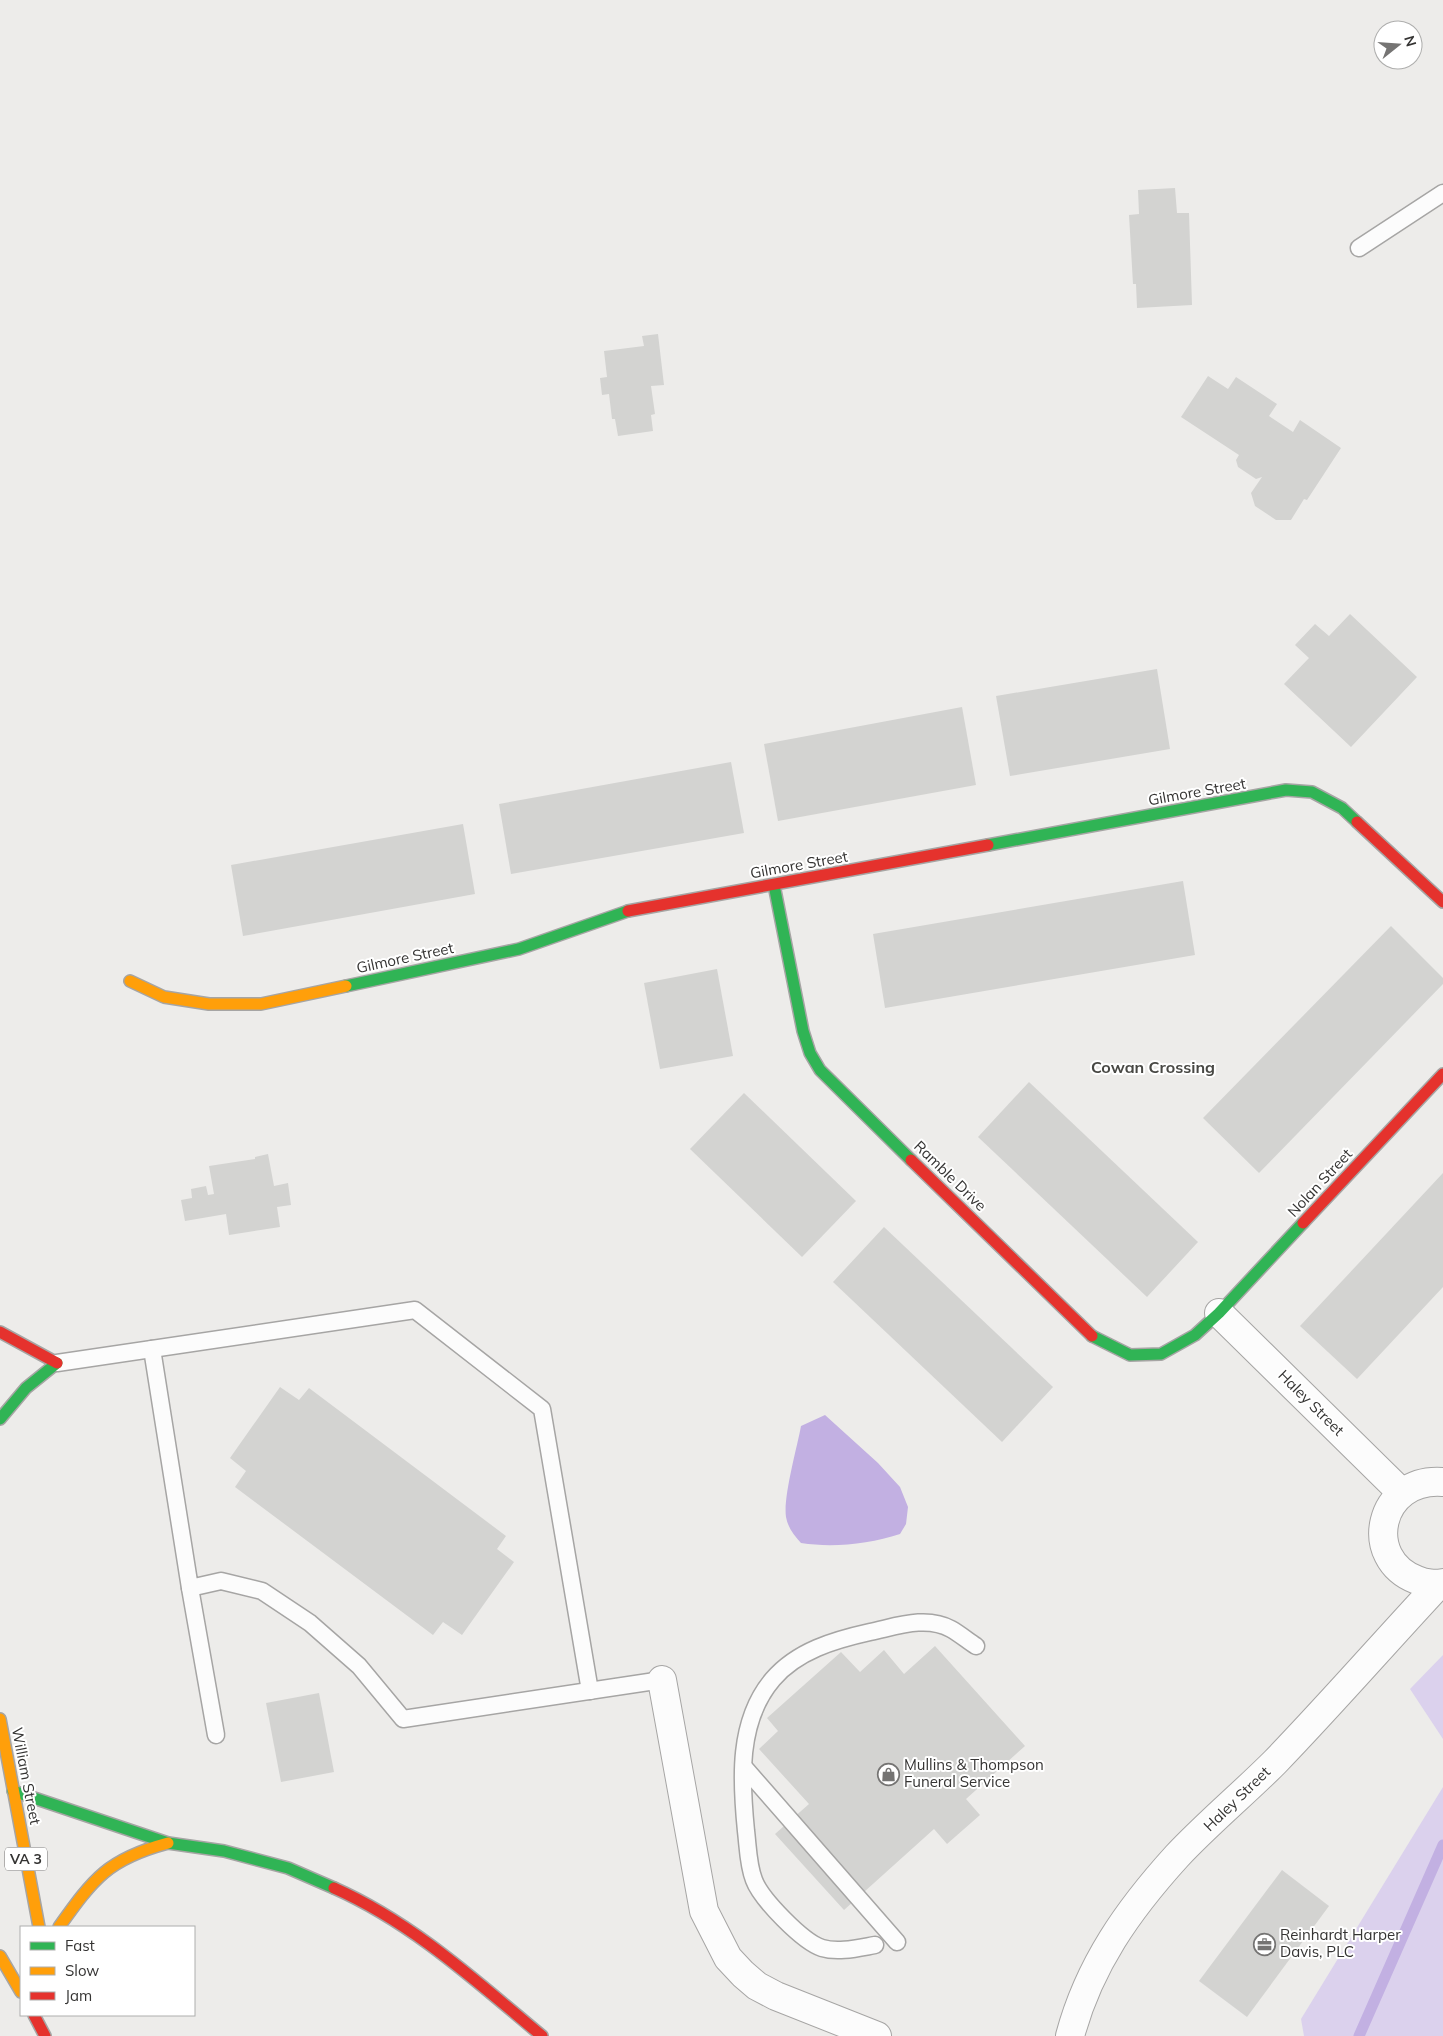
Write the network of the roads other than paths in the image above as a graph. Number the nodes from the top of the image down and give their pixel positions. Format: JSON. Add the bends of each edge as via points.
{"nodes":[{"id":1,"x":1443,"y":193,"type":"edge"},
{"id":2,"x":1359,"y":248,"type":"dead end"},
{"id":3,"x":774,"y":885,"type":"junction"},
{"id":4,"x":1443,"y":902,"type":"edge"},
{"id":5,"x":130,"y":981,"type":"dead end"},
{"id":6,"x":1443,"y":1074,"type":"edge"},
{"id":7,"x":1220,"y":1313,"type":"junction"},
{"id":8,"x":0,"y":1332,"type":"edge"},
{"id":9,"x":152,"y":1349,"type":"junction"},
{"id":10,"x":57,"y":1364,"type":"junction"},
{"id":11,"x":0,"y":1418,"type":"edge"},
{"id":12,"x":1443,"y":1482,"type":"edge"},
{"id":13,"x":1402,"y":1493,"type":"junction"},
{"id":14,"x":1441,"y":1583,"type":"edge"},
{"id":15,"x":190,"y":1588,"type":"junction"},
{"id":16,"x":976,"y":1646,"type":"dead end"},
{"id":17,"x":662,"y":1680,"type":"joint"},
{"id":18,"x":590,"y":1691,"type":"junction"},
{"id":19,"x":0,"y":1719,"type":"edge"},
{"id":20,"x":216,"y":1735,"type":"dead end"},
{"id":21,"x":744,"y":1767,"type":"junction"},
{"id":22,"x":13,"y":1791,"type":"junction"},
{"id":23,"x":168,"y":1843,"type":"junction"},
{"id":24,"x":39,"y":1926,"type":"edge"},
{"id":25,"x":60,"y":1926,"type":"edge"},
{"id":26,"x":897,"y":1942,"type":"dead end"},
{"id":27,"x":875,"y":1945,"type":"dead end"},
{"id":28,"x":0,"y":1956,"type":"edge"},
{"id":29,"x":20,"y":1990,"type":"edge"},
{"id":30,"x":35,"y":2016,"type":"edge"},
{"id":31,"x":539,"y":2035,"type":"edge"},
{"id":32,"x":46,"y":2036,"type":"edge"},
{"id":33,"x":878,"y":2036,"type":"edge"},
{"id":34,"x":1070,"y":2036,"type":"edge"}],
"edges":[{"from":1,"to":2,"type":"lane"},
{"from":3,"to":4,"type":"main road","name":"Gilmore Street","via":[[1286,790],[1312,792],[1342,808]]},
{"from":3,"to":5,"type":"main road","name":"Gilmore Street","via":[[618,913],[518,949],[261,1004],[209,1004],[164,997]]},
{"from":3,"to":7,"type":"main road","name":"Ramble Drive","via":[[803,1030],[810,1053],[820,1070],[1091,1336],[1130,1355],[1161,1354],[1196,1335]]},
{"from":6,"to":7,"type":"main road","name":"Nolan Street"},
{"from":7,"to":13,"type":"street","name":"Haley Street"},
{"from":8,"to":10,"type":"main road"},
{"from":9,"to":10,"type":"lane"},
{"from":9,"to":15,"type":"lane"},
{"from":9,"to":18,"type":"lane","via":[[415,1310],[542,1408]]},
{"from":10,"to":11,"type":"main road","via":[[25,1386]]},
{"from":12,"to":13,"type":"street","name":"Haley Street","via":[[1415,1484]]},
{"from":13,"to":14,"type":"street","name":"Haley Street","via":[[1384,1520],[1387,1552],[1408,1576],[1422,1582]]},
{"from":14,"to":34,"type":"street","name":"Haley Street","via":[[1274,1762],[1178,1855],[1135,1905],[1090,1978]]},
{"from":15,"to":18,"type":"lane","via":[[221,1581],[262,1591],[310,1623],[360,1666],[403,1719]]},
{"from":15,"to":20,"type":"lane"},
{"from":16,"to":21,"type":"lane","via":[[950,1628],[915,1622],[837,1640],[807,1653],[772,1680],[759,1700],[749,1721]]},
{"from":17,"to":18,"type":"lane"},
{"from":17,"to":33,"type":"street","via":[[704,1911],[728,1958],[757,1986],[776,1996]]},
{"from":19,"to":22,"type":"main road","name":"William Street","number":"VA 3"},
{"from":21,"to":26,"type":"lane"},
{"from":21,"to":27,"type":"lane","via":[[742,1790],[748,1852],[760,1893],[810,1944],[844,1950]]},
{"from":22,"to":23,"type":"main road"},
{"from":22,"to":24,"type":"main road","name":"William Street","number":"VA 3"},
{"from":23,"to":25,"type":"main road","via":[[134,1853],[108,1868],[88,1886]]},
{"from":23,"to":31,"type":"main road","via":[[224,1851],[288,1868],[337,1889],[395,1920],[444,1954]]},
{"from":28,"to":29,"type":"main road"},
{"from":30,"to":32,"type":"main road"}]}
